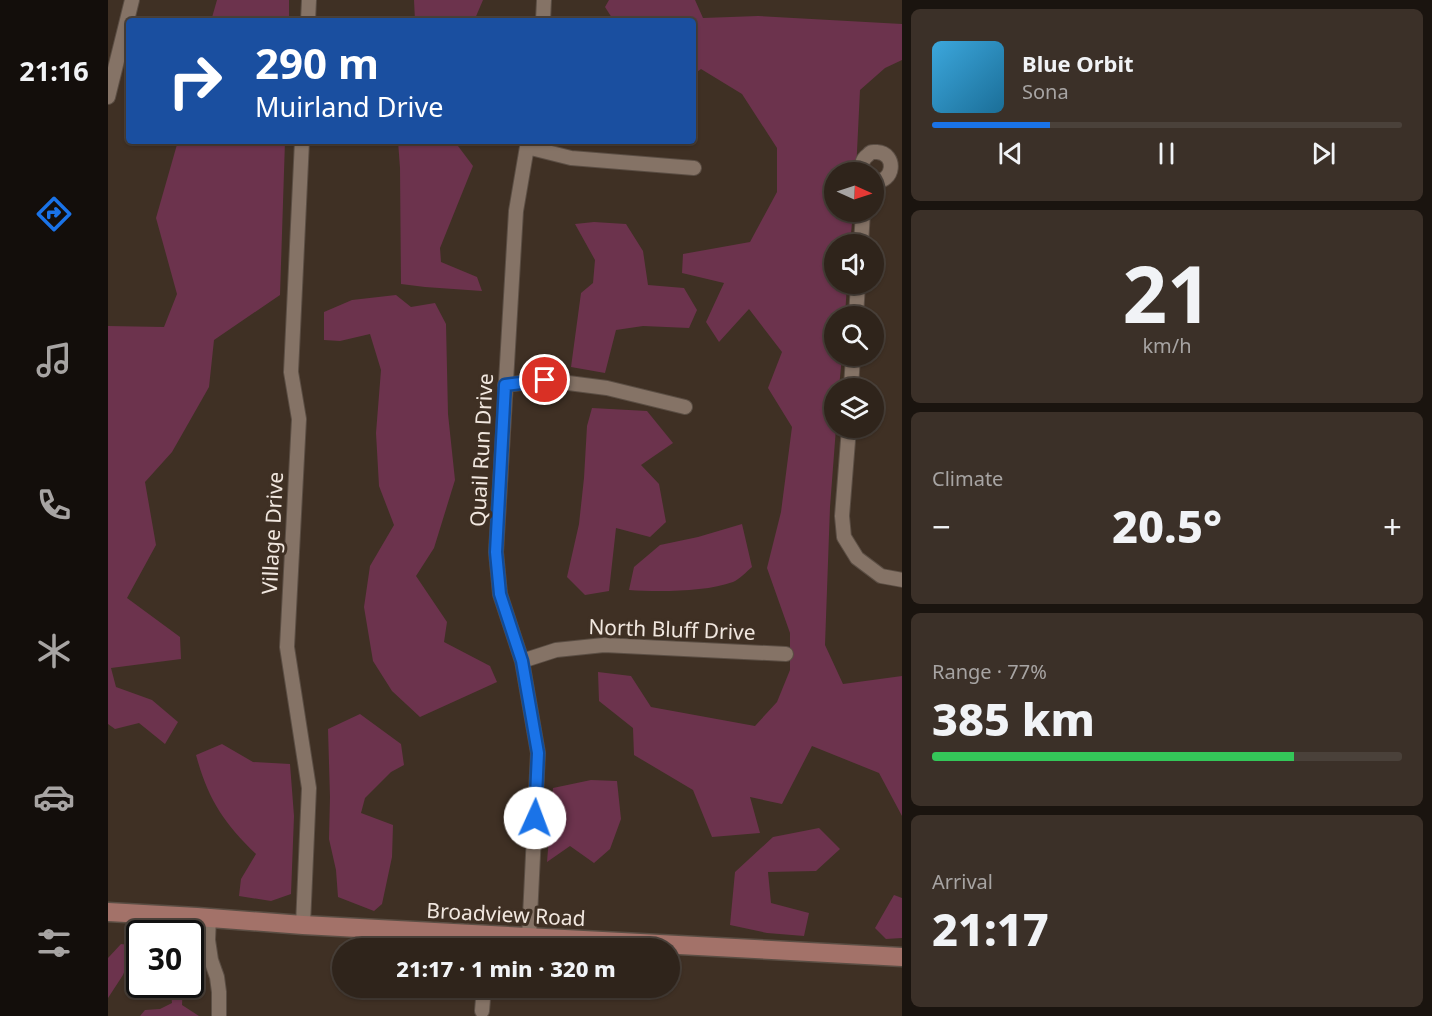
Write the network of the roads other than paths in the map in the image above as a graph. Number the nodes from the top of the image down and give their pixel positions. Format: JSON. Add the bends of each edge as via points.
{"nodes":[{"id":1,"x":132,"y":0,"type":"edge"},
{"id":2,"x":309,"y":0,"type":"edge"},
{"id":3,"x":544,"y":0,"type":"edge"},
{"id":4,"x":128,"y":18,"type":"edge"},
{"id":5,"x":308,"y":18,"type":"edge"},
{"id":6,"x":543,"y":18,"type":"edge"},
{"id":7,"x":126,"y":24,"type":"edge"},
{"id":8,"x":108,"y":97,"type":"edge"},
{"id":9,"x":302,"y":144,"type":"edge"},
{"id":10,"x":528,"y":144,"type":"edge"},
{"id":11,"x":862,"y":162,"type":"edge"},
{"id":12,"x":694,"y":168,"type":"dead end"},
{"id":13,"x":884,"y":179,"type":"edge"},
{"id":14,"x":505,"y":385,"type":"junction"},
{"id":15,"x":685,"y":407,"type":"dead end"},
{"id":16,"x":848,"y":438,"type":"edge"},
{"id":17,"x":902,"y":580,"type":"edge"},
{"id":18,"x":786,"y":654,"type":"dead end"},
{"id":19,"x":522,"y":661,"type":"junction"},
{"id":20,"x":108,"y":912,"type":"edge"},
{"id":21,"x":209,"y":918,"type":"junction"},
{"id":22,"x":303,"y":926,"type":"junction"},
{"id":23,"x":529,"y":937,"type":"junction"},
{"id":24,"x":428,"y":938,"type":"edge"},
{"id":25,"x":517,"y":938,"type":"edge"},
{"id":26,"x":902,"y":957,"type":"edge"},
{"id":27,"x":483,"y":998,"type":"edge"},
{"id":28,"x":482,"y":1011,"type":"dead end"},
{"id":29,"x":219,"y":1016,"type":"edge"}],
"edges":[{"from":1,"to":4,"type":"street"},
{"from":2,"to":5,"type":"street"},
{"from":3,"to":6,"type":"street"},
{"from":7,"to":8,"type":"street"},
{"from":9,"to":22,"type":"street","name":"Village Drive","via":[[291,372],[299,419],[287,647],[309,788]]},
{"from":10,"to":12,"type":"street","via":[[571,158]]},
{"from":10,"to":14,"type":"street","name":"Quail Run Drive","via":[[516,211]]},
{"from":11,"to":13,"type":"street","via":[[872,152],[885,154],[891,162]]},
{"from":14,"to":15,"type":"street","via":[[545,380],[607,388]]},
{"from":14,"to":19,"type":"street","name":"Quail Run Drive","via":[[496,552],[500,594]]},
{"from":16,"to":17,"type":"street","via":[[844,537],[857,558],[881,576]]},
{"from":18,"to":19,"type":"street","name":"North Bluff Drive","via":[[604,645],[556,650]]},
{"from":19,"to":23,"type":"street","name":"Quail Run Drive","via":[[538,753]]},
{"from":20,"to":21,"type":"main road","name":"Broadview Road"},
{"from":21,"to":22,"type":"main road","name":"Broadview Road"},
{"from":21,"to":29,"type":"street","via":[[208,940],[218,985]]},
{"from":22,"to":24,"type":"main road","name":"Broadview Road"},
{"from":23,"to":25,"type":"main road","name":"Broadview Road"},
{"from":23,"to":26,"type":"main road","name":"Broadview Road"},
{"from":27,"to":28,"type":"street"}]}
